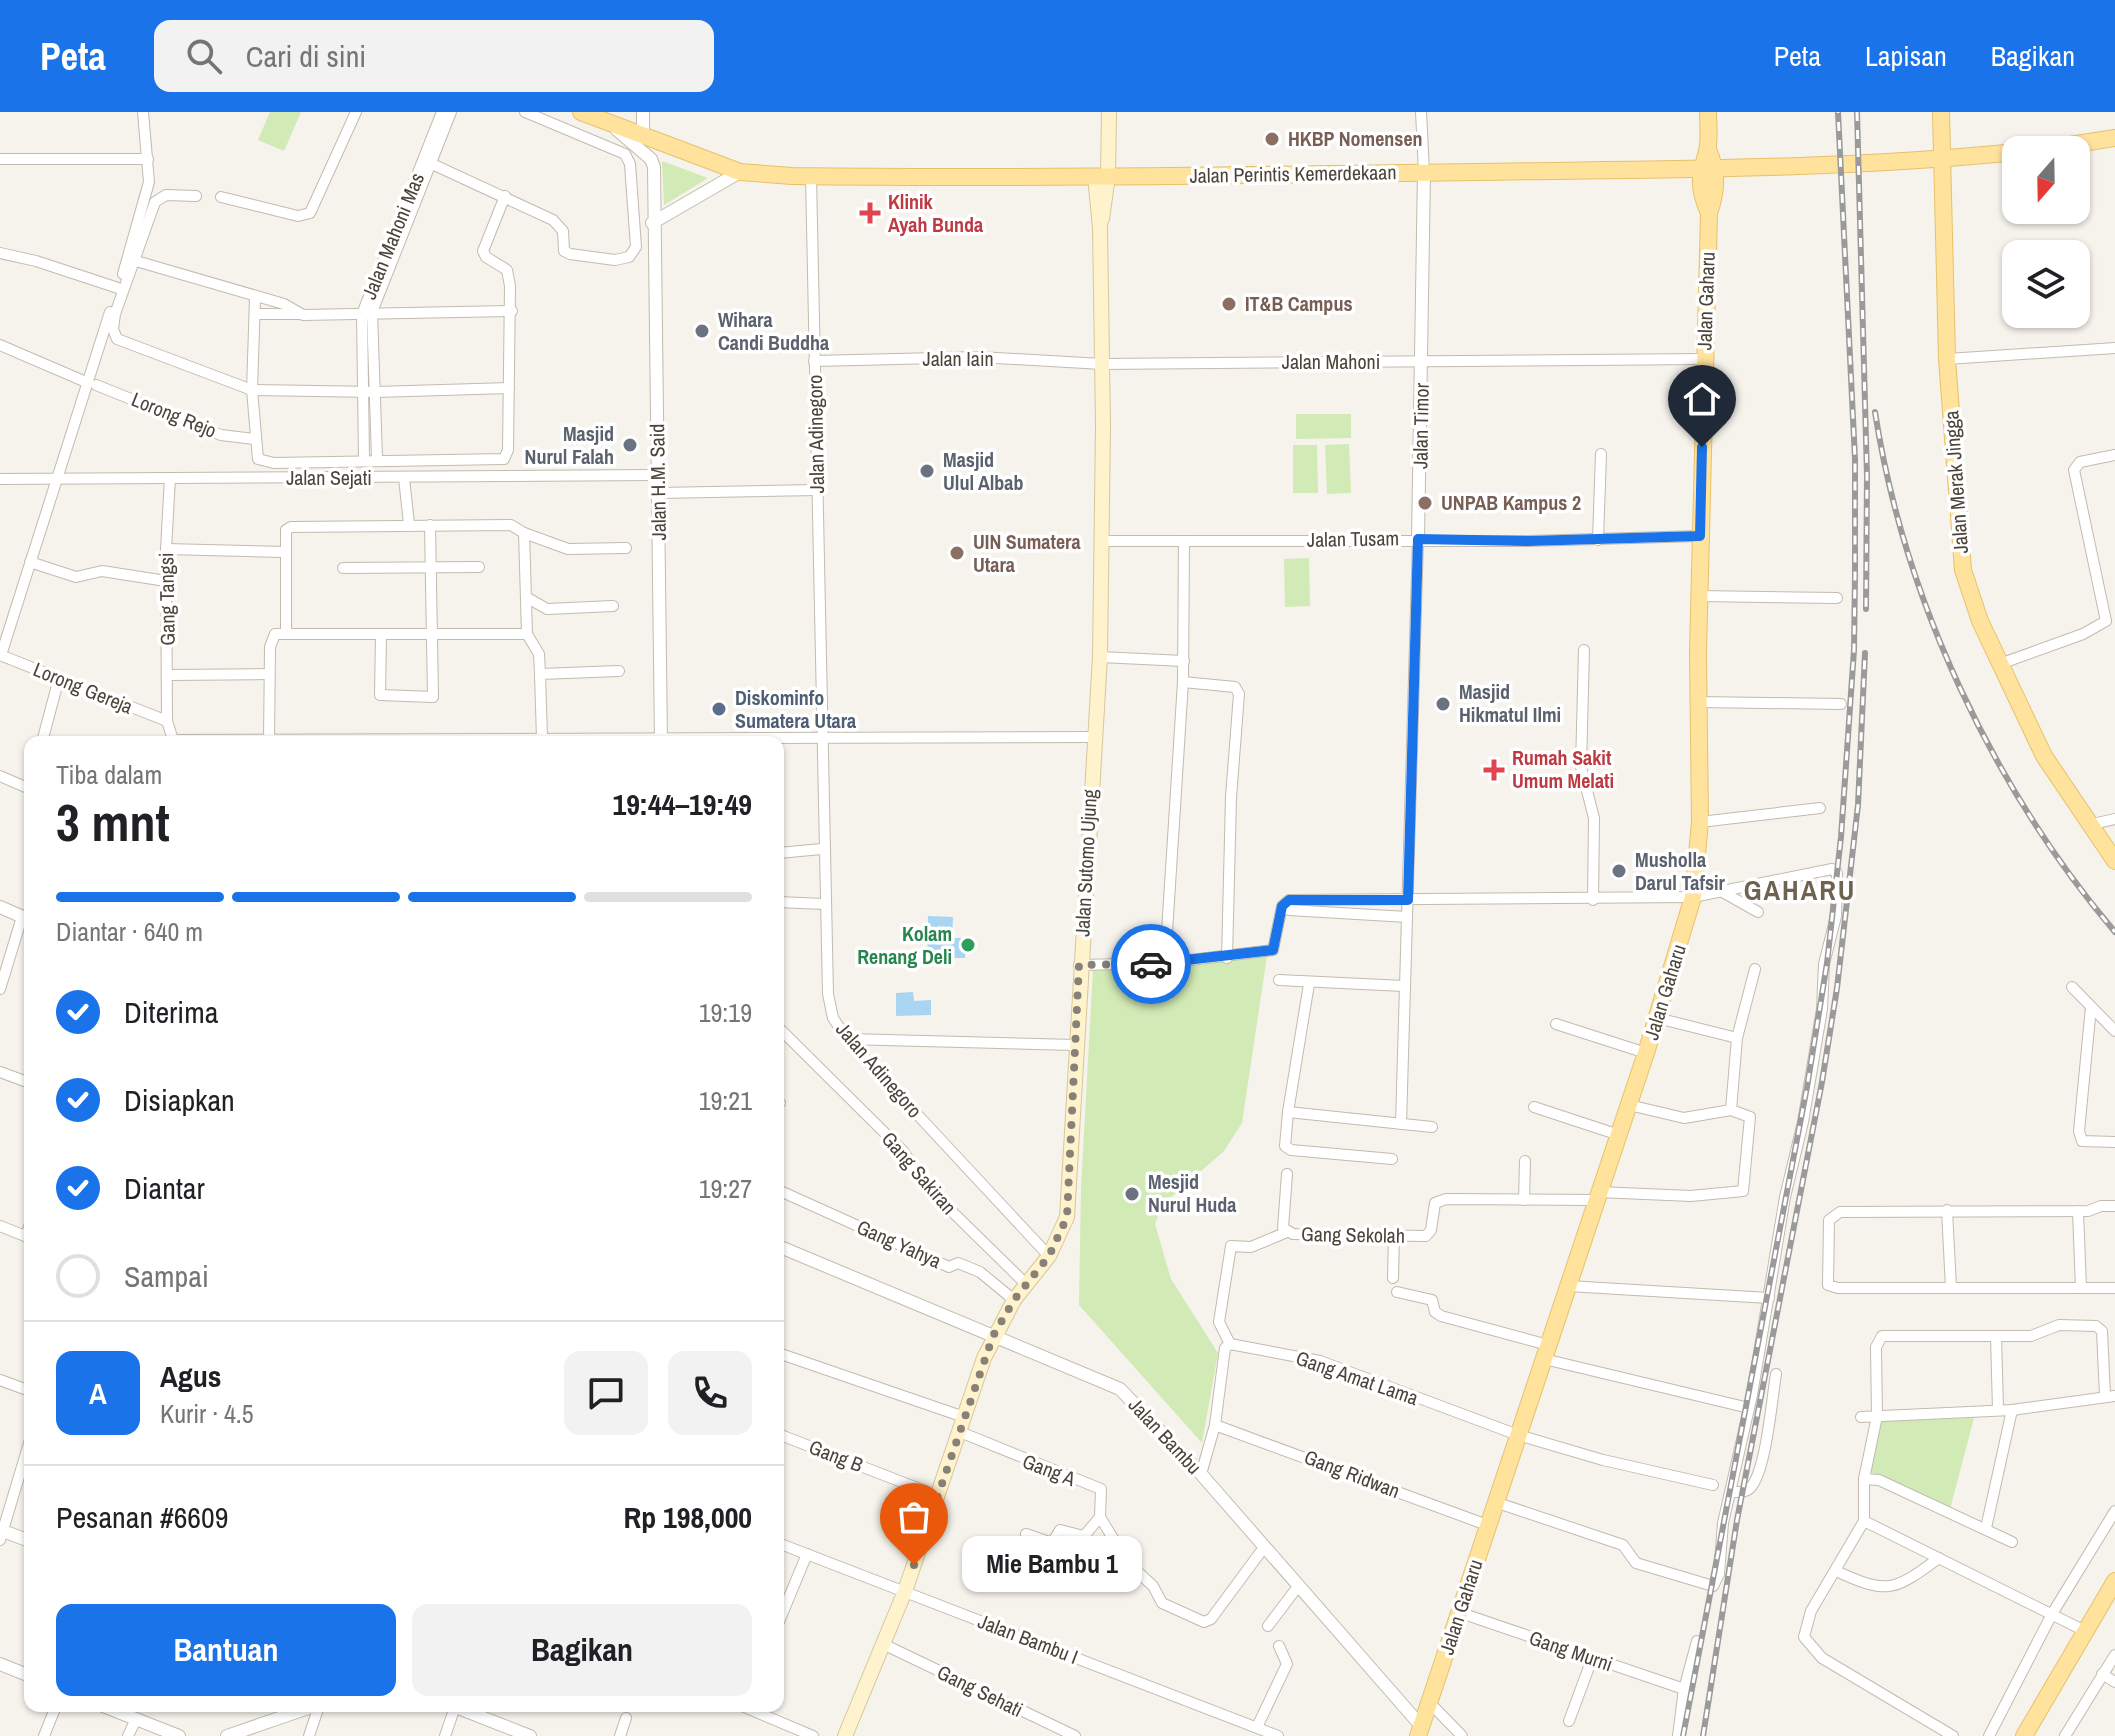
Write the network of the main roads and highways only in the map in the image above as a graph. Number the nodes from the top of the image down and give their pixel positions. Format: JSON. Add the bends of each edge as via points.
{"nodes":[{"id":1,"x":581,"y":112,"type":"edge"},
{"id":2,"x":1109,"y":112,"type":"edge"},
{"id":3,"x":1708,"y":112,"type":"edge"},
{"id":4,"x":1941,"y":112,"type":"edge"},
{"id":5,"x":2115,"y":138,"type":"edge"},
{"id":6,"x":2090,"y":142,"type":"edge"},
{"id":7,"x":2002,"y":154,"type":"edge"},
{"id":8,"x":1942,"y":160,"type":"junction"},
{"id":9,"x":1708,"y":166,"type":"junction"},
{"id":10,"x":1102,"y":176,"type":"junction"},
{"id":11,"x":2115,"y":861,"type":"edge"},
{"id":12,"x":2115,"y":1581,"type":"edge"},
{"id":13,"x":1424,"y":1717,"type":"edge"},
{"id":14,"x":845,"y":1736,"type":"edge"},
{"id":15,"x":2024,"y":1736,"type":"edge"}],
"edges":[{"from":1,"to":10,"type":"main road","name":"Jalan Perintis Kemerdekaan","via":[[740,172]]},
{"from":2,"to":10,"type":"main road","name":"Jalan Sutomo Ujung"},
{"from":3,"to":9,"type":"main road","name":"Jalan Gaharu"},
{"from":4,"to":8,"type":"main road","name":"Jalan Merak Jingga"},
{"from":5,"to":6,"type":"main road"},
{"from":7,"to":8,"type":"main road","name":"Jalan Perintis Kemerdekaan"},
{"from":8,"to":9,"type":"main road","name":"Jalan Perintis Kemerdekaan"},
{"from":8,"to":11,"type":"main road","name":"Jalan Merak Jingga","via":[[1958,545],[1980,621],[2044,756]]},
{"from":9,"to":10,"type":"main road","name":"Jalan Perintis Kemerdekaan","via":[[1424,179]]},
{"from":9,"to":13,"type":"main road","name":"Jalan Gaharu","via":[[1715,198],[1709,213],[1704,359],[1700,822],[1693,897],[1629,1105]]},
{"from":10,"to":14,"type":"main road","name":"Jalan Sutomo Ujung","via":[[1100,657],[1067,1217],[1049,1256],[993,1336],[905,1591]]},
{"from":12,"to":15,"type":"main road"}]}
